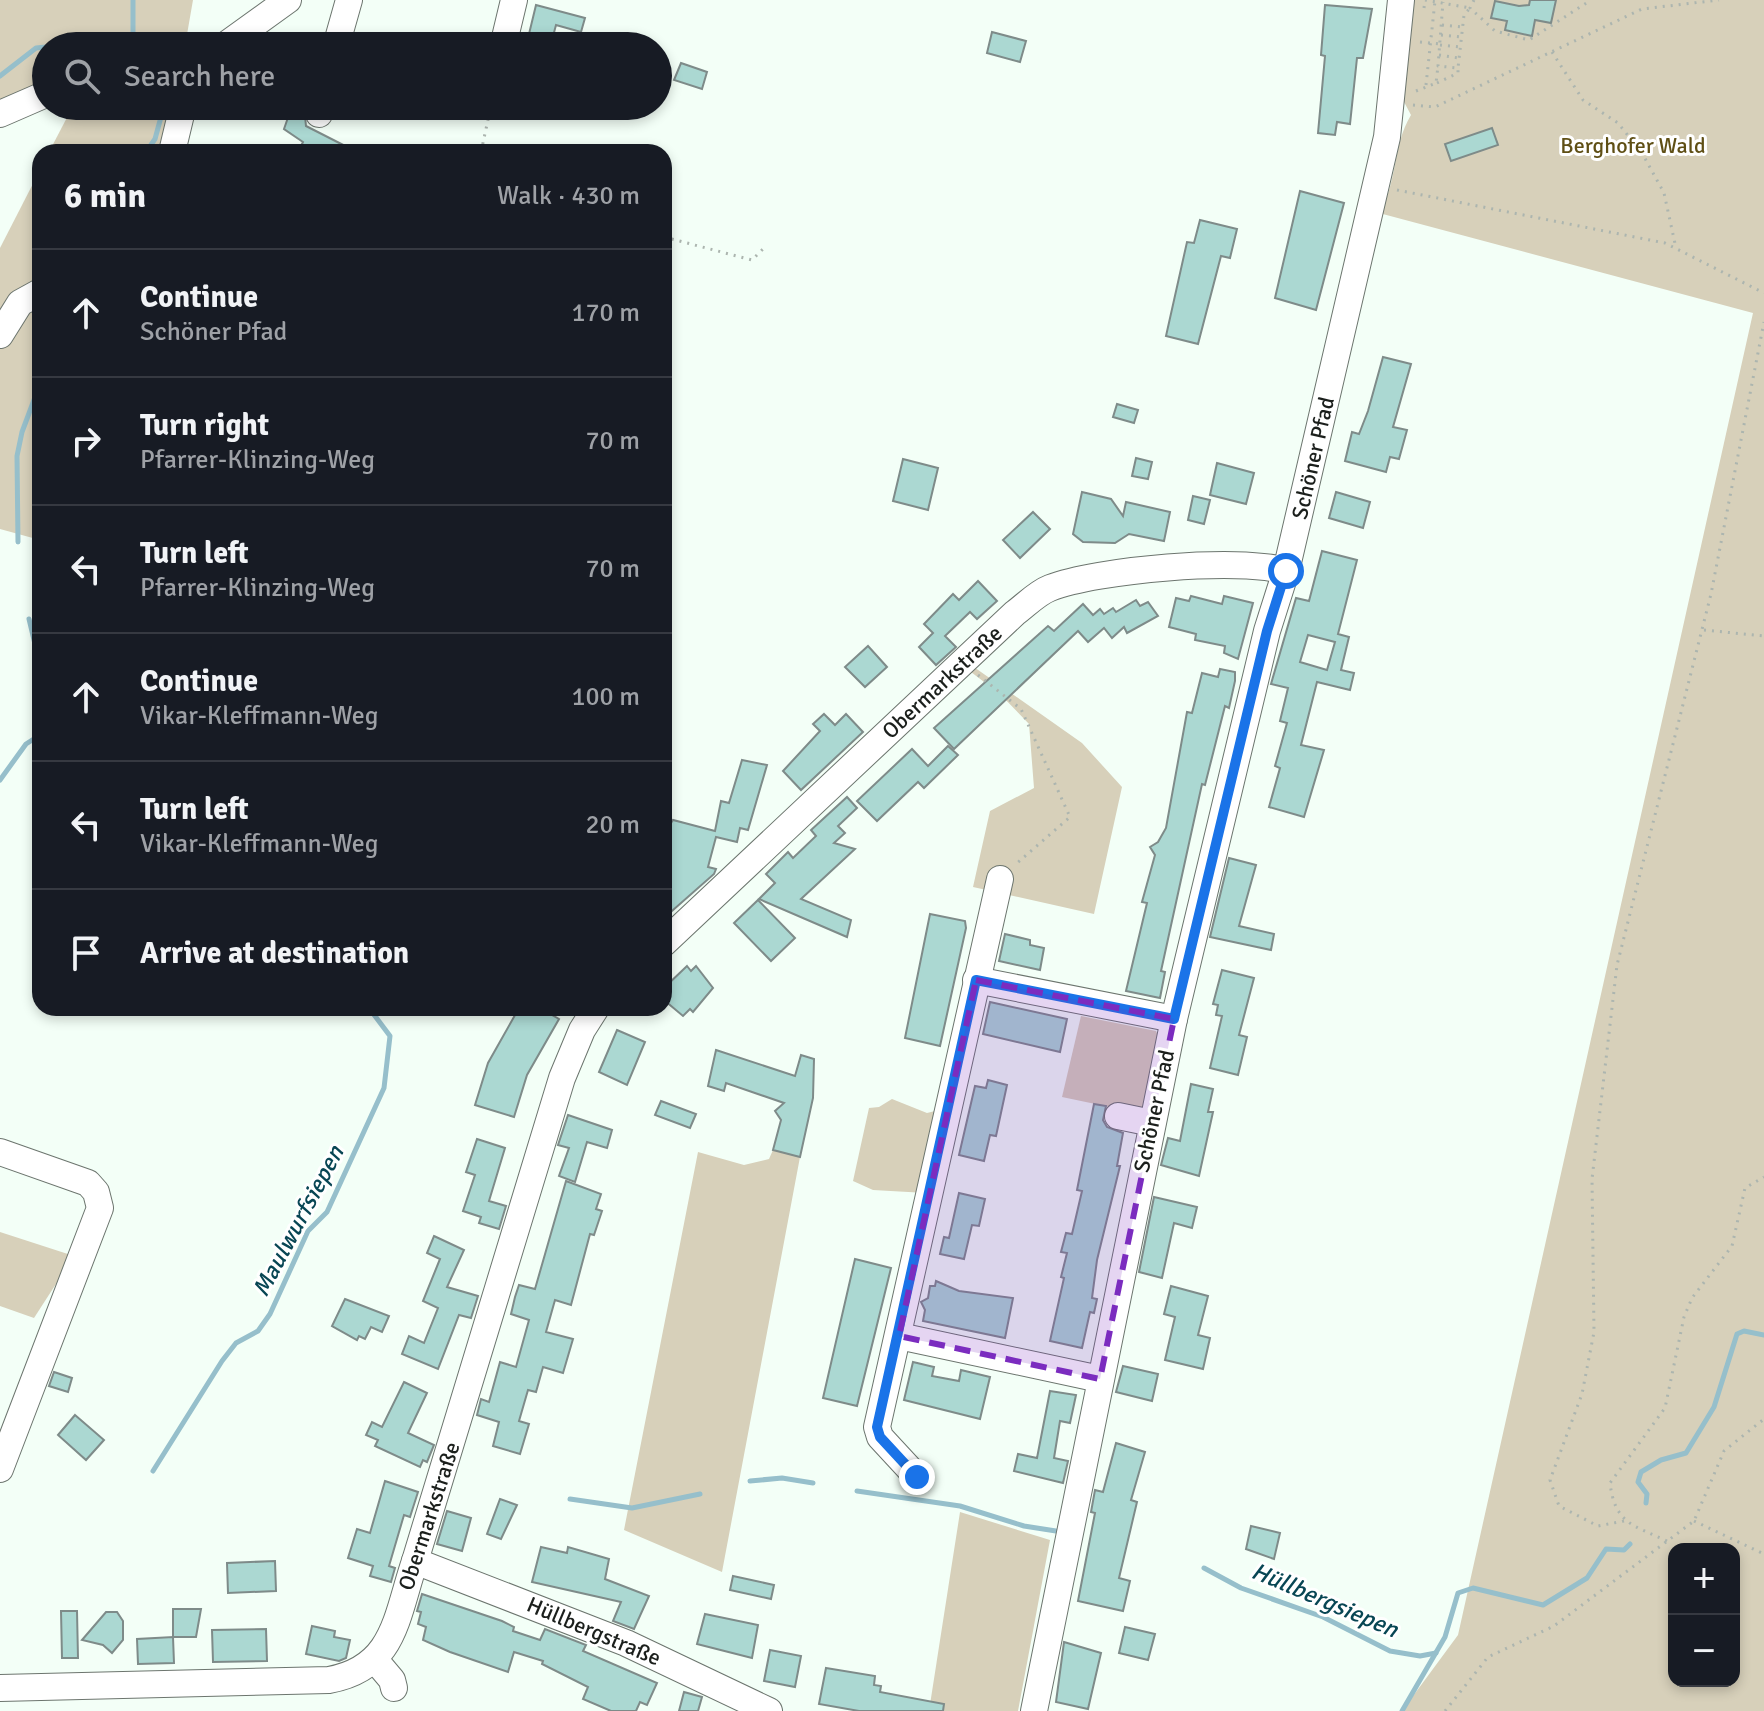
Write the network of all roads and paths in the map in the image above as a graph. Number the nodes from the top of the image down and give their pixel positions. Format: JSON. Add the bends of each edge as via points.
{"nodes":[{"id":1,"x":288,"y":0,"type":"edge"},
{"id":2,"x":349,"y":0,"type":"edge"},
{"id":3,"x":514,"y":0,"type":"edge"},
{"id":4,"x":1401,"y":0,"type":"edge"},
{"id":5,"x":1474,"y":0,"type":"edge"},
{"id":6,"x":1588,"y":0,"type":"edge"},
{"id":7,"x":1719,"y":0,"type":"edge"},
{"id":8,"x":1435,"y":1,"type":"edge"},
{"id":9,"x":1443,"y":2,"type":"junction"},
{"id":10,"x":1470,"y":8,"type":"junction"},
{"id":11,"x":1423,"y":14,"type":"dead end"},
{"id":12,"x":1442,"y":25,"type":"junction"},
{"id":13,"x":1462,"y":27,"type":"junction"},
{"id":14,"x":1422,"y":28,"type":"dead end"},
{"id":15,"x":243,"y":32,"type":"edge"},
{"id":16,"x":340,"y":32,"type":"edge"},
{"id":17,"x":506,"y":32,"type":"edge"},
{"id":18,"x":1441,"y":35,"type":"junction"},
{"id":19,"x":1461,"y":37,"type":"junction"},
{"id":20,"x":1420,"y":42,"type":"junction"},
{"id":21,"x":1430,"y":43,"type":"junction"},
{"id":22,"x":1440,"y":44,"type":"junction"},
{"id":23,"x":1460,"y":47,"type":"junction"},
{"id":24,"x":1552,"y":52,"type":"junction"},
{"id":25,"x":1419,"y":54,"type":"dead end"},
{"id":26,"x":1439,"y":55,"type":"junction"},
{"id":27,"x":1459,"y":58,"type":"junction"},
{"id":28,"x":1438,"y":66,"type":"junction"},
{"id":29,"x":1458,"y":68,"type":"junction"},
{"id":30,"x":1417,"y":79,"type":"dead end"},
{"id":31,"x":1436,"y":83,"type":"junction"},
{"id":32,"x":1426,"y":87,"type":"junction"},
{"id":33,"x":32,"y":100,"type":"edge"},
{"id":34,"x":1390,"y":102,"type":"junction"},
{"id":35,"x":0,"y":114,"type":"edge"},
{"id":36,"x":180,"y":120,"type":"edge"},
{"id":37,"x":488,"y":120,"type":"edge"},
{"id":38,"x":174,"y":144,"type":"edge"},
{"id":39,"x":483,"y":144,"type":"edge"},
{"id":40,"x":1376,"y":186,"type":"junction"},
{"id":41,"x":672,"y":239,"type":"edge"},
{"id":42,"x":764,"y":248,"type":"dead end"},
{"id":43,"x":1676,"y":248,"type":"junction"},
{"id":44,"x":1764,"y":293,"type":"edge"},
{"id":45,"x":32,"y":296,"type":"edge"},
{"id":46,"x":1764,"y":322,"type":"edge"},
{"id":47,"x":0,"y":335,"type":"edge"},
{"id":48,"x":1286,"y":571,"type":"junction"},
{"id":49,"x":1702,"y":630,"type":"junction"},
{"id":50,"x":1764,"y":636,"type":"edge"},
{"id":51,"x":963,"y":662,"type":"junction"},
{"id":52,"x":1000,"y":879,"type":"joint"},
{"id":53,"x":672,"y":935,"type":"edge"},
{"id":54,"x":976,"y":980,"type":"junction"},
{"id":55,"x":591,"y":1016,"type":"edge"},
{"id":56,"x":1174,"y":1019,"type":"junction"},
{"id":57,"x":1118,"y":1116,"type":"dead end"},
{"id":58,"x":1152,"y":1123,"type":"junction"},
{"id":59,"x":0,"y":1152,"type":"edge"},
{"id":60,"x":1764,"y":1177,"type":"edge"},
{"id":61,"x":899,"y":1336,"type":"junction"},
{"id":62,"x":1100,"y":1379,"type":"junction"},
{"id":63,"x":1764,"y":1419,"type":"edge"},
{"id":64,"x":0,"y":1469,"type":"edge"},
{"id":65,"x":917,"y":1477,"type":"dead end"},
{"id":66,"x":1624,"y":1521,"type":"junction"},
{"id":67,"x":1694,"y":1521,"type":"junction"},
{"id":68,"x":1667,"y":1541,"type":"junction"},
{"id":69,"x":1764,"y":1554,"type":"edge"},
{"id":70,"x":415,"y":1561,"type":"junction"},
{"id":71,"x":376,"y":1661,"type":"junction"},
{"id":72,"x":0,"y":1688,"type":"edge"},
{"id":73,"x":394,"y":1688,"type":"dead end"},
{"id":74,"x":769,"y":1711,"type":"edge"},
{"id":75,"x":1034,"y":1711,"type":"edge"},
{"id":76,"x":1445,"y":1711,"type":"edge"}],
"edges":[{"from":1,"to":15,"type":"street"},
{"from":2,"to":16,"type":"street"},
{"from":3,"to":17,"type":"street"},
{"from":4,"to":34,"type":"street","name":"Schöner Pfad"},
{"from":5,"to":10,"type":"path"},
{"from":6,"to":10,"type":"path","via":[[1529,40],[1495,31]]},
{"from":7,"to":24,"type":"path","via":[[1642,9]]},
{"from":8,"to":9,"type":"path"},
{"from":8,"to":11,"type":"path","via":[[1425,0]]},
{"from":8,"to":21,"type":"path"},
{"from":9,"to":10,"type":"path"},
{"from":9,"to":12,"type":"path"},
{"from":10,"to":13,"type":"path"},
{"from":12,"to":13,"type":"path"},
{"from":12,"to":18,"type":"path"},
{"from":13,"to":19,"type":"path"},
{"from":14,"to":20,"type":"path"},
{"from":18,"to":19,"type":"path"},
{"from":18,"to":22,"type":"path"},
{"from":19,"to":23,"type":"path"},
{"from":20,"to":21,"type":"path"},
{"from":20,"to":25,"type":"path"},
{"from":21,"to":22,"type":"path"},
{"from":21,"to":32,"type":"path"},
{"from":22,"to":23,"type":"path"},
{"from":22,"to":26,"type":"path"},
{"from":23,"to":27,"type":"path"},
{"from":24,"to":34,"type":"path","via":[[1435,107]]},
{"from":24,"to":43,"type":"path","via":[[1583,100],[1618,123],[1642,153],[1664,193]]},
{"from":26,"to":27,"type":"path"},
{"from":26,"to":28,"type":"path"},
{"from":27,"to":29,"type":"path"},
{"from":28,"to":29,"type":"path"},
{"from":28,"to":31,"type":"path"},
{"from":29,"to":31,"type":"path","via":[[1458,73]]},
{"from":30,"to":32,"type":"path","via":[[1415,91]]},
{"from":31,"to":32,"type":"path"},
{"from":33,"to":35,"type":"street"},
{"from":34,"to":40,"type":"street","name":"Schöner Pfad"},
{"from":36,"to":38,"type":"street"},
{"from":37,"to":39,"type":"path"},
{"from":40,"to":43,"type":"path"},
{"from":40,"to":48,"type":"street","name":"Schöner Pfad"},
{"from":41,"to":42,"type":"path","via":[[752,260]]},
{"from":43,"to":44,"type":"path"},
{"from":45,"to":47,"type":"street","via":[[20,303]]},
{"from":46,"to":49,"type":"path"},
{"from":48,"to":51,"type":"street","name":"Obermarkstraße","via":[[1264,565],[1173,567],[1069,582],[1047,590],[1015,613]]},
{"from":48,"to":56,"type":"street","name":"Schöner Pfad"},
{"from":49,"to":50,"type":"path"},
{"from":49,"to":66,"type":"path","via":[[1617,965],[1592,1179],[1594,1332],[1582,1394],[1550,1480],[1559,1506],[1598,1526]]},
{"from":51,"to":52,"type":"path","via":[[1021,709],[1070,817]]},
{"from":51,"to":53,"type":"street","name":"Obermarkstraße"},
{"from":52,"to":54,"type":"street"},
{"from":54,"to":56,"type":"street"},
{"from":54,"to":61,"type":"street"},
{"from":55,"to":70,"type":"street","name":"Obermarkstraße","via":[[562,1078]]},
{"from":56,"to":58,"type":"street","name":"Schöner Pfad"},
{"from":57,"to":58,"type":"street"},
{"from":58,"to":62,"type":"street","name":"Schöner Pfad"},
{"from":59,"to":64,"type":"street","via":[[88,1183],[100,1208]]},
{"from":60,"to":66,"type":"path","via":[[1745,1188],[1732,1246],[1692,1298],[1665,1408],[1610,1483],[1613,1507]]},
{"from":61,"to":62,"type":"street"},
{"from":61,"to":65,"type":"street","via":[[878,1432]]},
{"from":62,"to":75,"type":"street","name":"Schöner Pfad"},
{"from":63,"to":67,"type":"path","via":[[1724,1451]]},
{"from":66,"to":68,"type":"path"},
{"from":67,"to":68,"type":"path"},
{"from":67,"to":69,"type":"path"},
{"from":68,"to":76,"type":"path","via":[[1554,1626],[1488,1657]]},
{"from":70,"to":71,"type":"street","name":"Obermarkstraße"},
{"from":70,"to":74,"type":"street","name":"Hüllbergstraße","via":[[626,1643]]},
{"from":71,"to":72,"type":"street","via":[[329,1680]]},
{"from":71,"to":73,"type":"street"}]}
